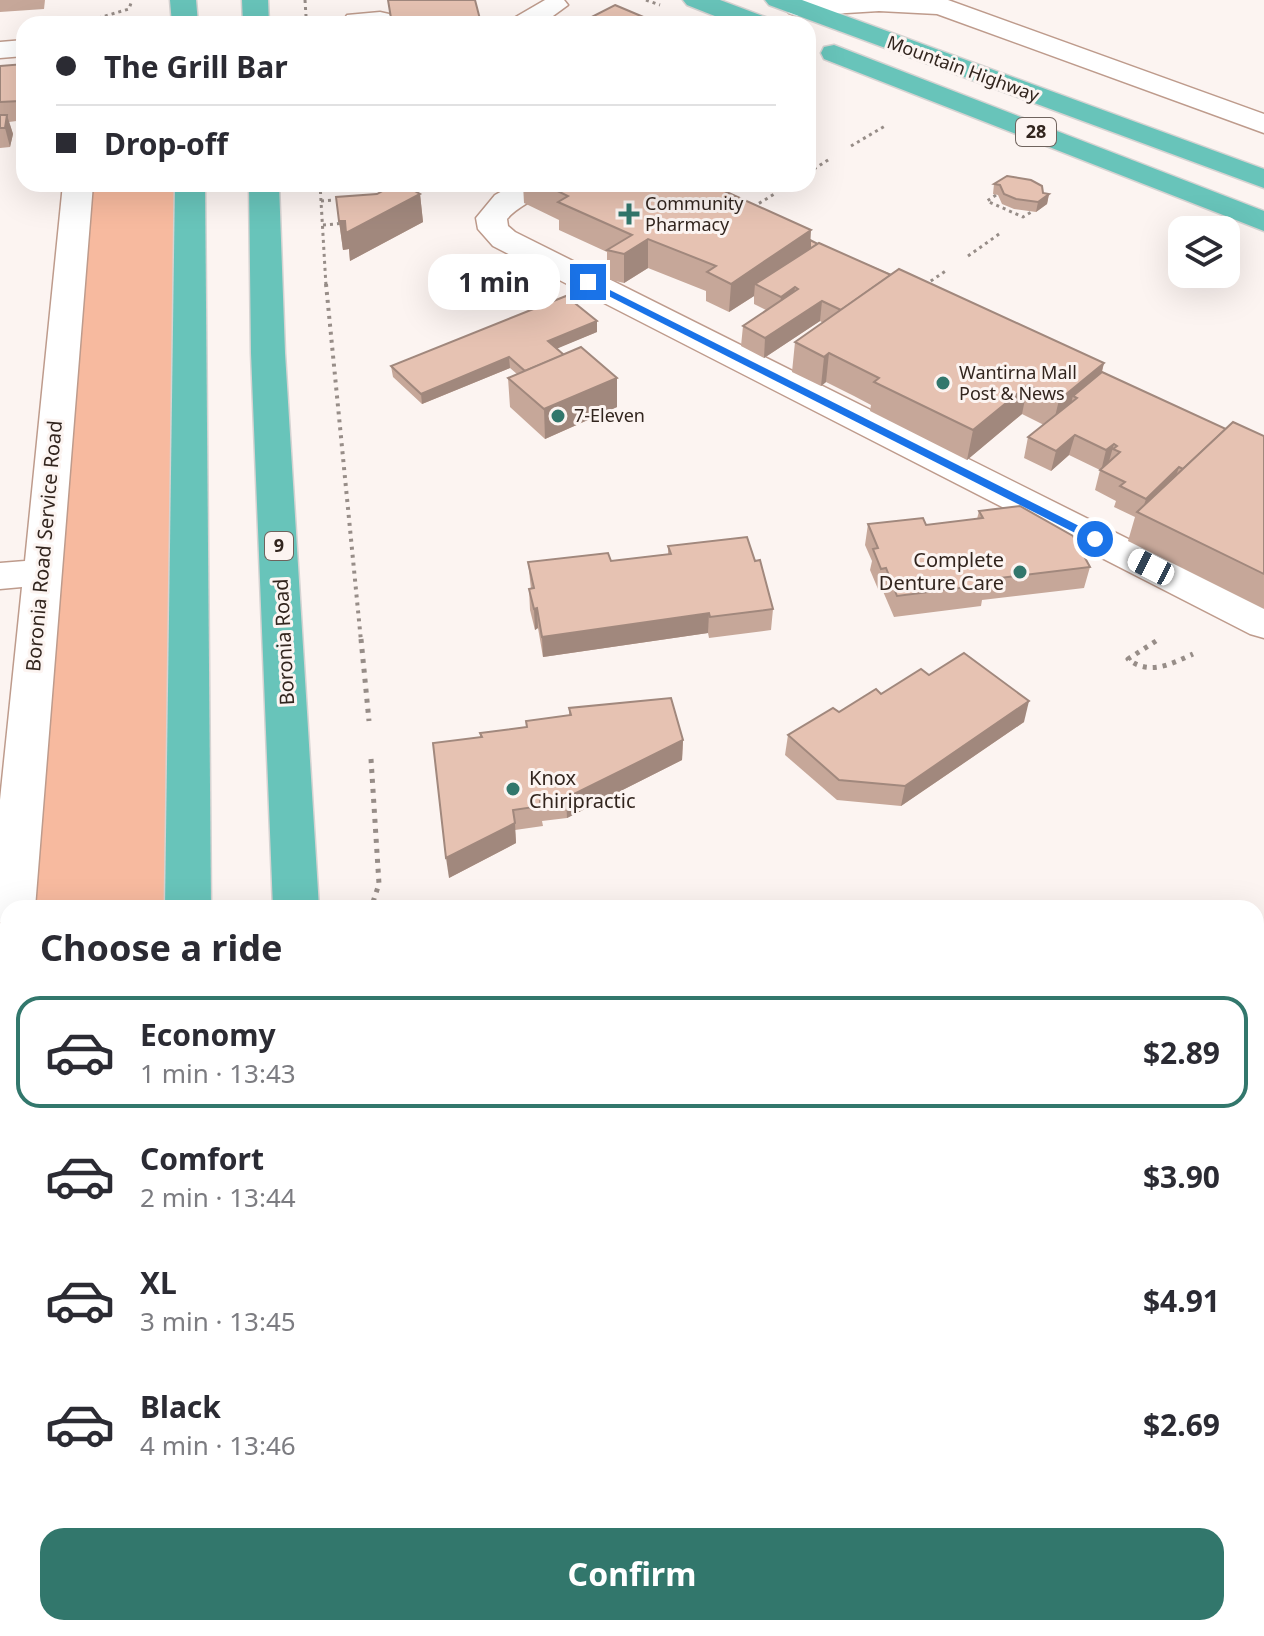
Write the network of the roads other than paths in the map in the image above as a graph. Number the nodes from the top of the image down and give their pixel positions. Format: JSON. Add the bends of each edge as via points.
{"nodes":[{"id":1,"x":696,"y":0,"type":"edge"},
{"id":2,"x":880,"y":2,"type":"edge"},
{"id":3,"x":933,"y":3,"type":"edge"},
{"id":4,"x":555,"y":5,"type":"dead end"},
{"id":5,"x":803,"y":15,"type":"edge"},
{"id":6,"x":536,"y":16,"type":"edge"},
{"id":7,"x":738,"y":16,"type":"edge"},
{"id":8,"x":816,"y":20,"type":"edge"},
{"id":9,"x":816,"y":46,"type":"edge"},
{"id":10,"x":1264,"y":124,"type":"edge"},
{"id":11,"x":1254,"y":175,"type":"edge"},
{"id":12,"x":77,"y":192,"type":"edge"},
{"id":13,"x":190,"y":192,"type":"edge"},
{"id":14,"x":264,"y":192,"type":"edge"},
{"id":15,"x":522,"y":192,"type":"edge"},
{"id":16,"x":1209,"y":200,"type":"junction"},
{"id":17,"x":1264,"y":222,"type":"edge"},
{"id":18,"x":40,"y":572,"type":"junction"},
{"id":19,"x":0,"y":576,"type":"edge"},
{"id":20,"x":1264,"y":624,"type":"edge"},
{"id":21,"x":13,"y":900,"type":"edge"},
{"id":22,"x":188,"y":900,"type":"edge"},
{"id":23,"x":296,"y":900,"type":"edge"}],
"edges":[{"from":1,"to":7,"type":"main road"},
{"from":2,"to":3,"type":"street","name":"Mountain Highway"},
{"from":2,"to":5,"type":"street","name":"Mountain Highway"},
{"from":3,"to":10,"type":"street","name":"Mountain Highway"},
{"from":4,"to":6,"type":"street"},
{"from":8,"to":11,"type":"main road","name":"Mountain Highway","number":"28"},
{"from":9,"to":16,"type":"main road","name":"Mountain Highway","number":"28"},
{"from":11,"to":16,"type":"main road"},
{"from":12,"to":18,"type":"street","name":"Boronia Road Service Road"},
{"from":13,"to":22,"type":"main road"},
{"from":14,"to":23,"type":"main road","name":"Boronia Road","number":"9"},
{"from":15,"to":20,"type":"street","via":[[491,218],[493,229],[504,239]]},
{"from":16,"to":17,"type":"main road","name":"Mountain Highway","number":"28"},
{"from":18,"to":19,"type":"street"},
{"from":18,"to":21,"type":"street","name":"Boronia Road Service Road"}]}
